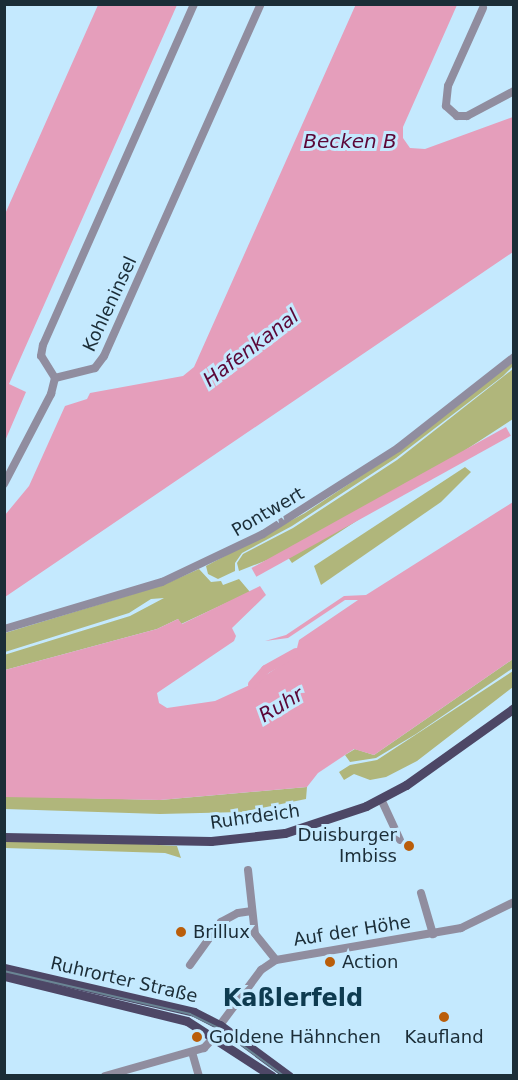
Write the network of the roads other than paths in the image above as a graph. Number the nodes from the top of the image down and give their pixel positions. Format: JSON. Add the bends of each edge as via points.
{"nodes":[{"id":1,"x":194,"y":4,"type":"edge"},
{"id":2,"x":261,"y":4,"type":"edge"},
{"id":3,"x":483,"y":8,"type":"dead end"},
{"id":4,"x":513,"y":91,"type":"edge"},
{"id":5,"x":513,"y":357,"type":"edge"},
{"id":6,"x":55,"y":378,"type":"junction"},
{"id":7,"x":4,"y":484,"type":"edge"},
{"id":8,"x":4,"y":629,"type":"edge"},
{"id":9,"x":513,"y":708,"type":"edge"},
{"id":10,"x":381,"y":799,"type":"junction"},
{"id":11,"x":4,"y":837,"type":"edge"},
{"id":12,"x":400,"y":840,"type":"dead end"},
{"id":13,"x":248,"y":870,"type":"dead end"},
{"id":14,"x":421,"y":894,"type":"dead end"},
{"id":15,"x":513,"y":903,"type":"edge"},
{"id":16,"x":252,"y":911,"type":"junction"},
{"id":17,"x":433,"y":934,"type":"junction"},
{"id":18,"x":276,"y":960,"type":"junction"},
{"id":19,"x":190,"y":965,"type":"dead end"},
{"id":20,"x":4,"y":968,"type":"edge"},
{"id":21,"x":4,"y":976,"type":"edge"},
{"id":22,"x":220,"y":1025,"type":"junction"},
{"id":23,"x":215,"y":1036,"type":"junction"},
{"id":24,"x":192,"y":1052,"type":"junction"},
{"id":25,"x":265,"y":1074,"type":"edge"},
{"id":26,"x":105,"y":1076,"type":"edge"},
{"id":27,"x":200,"y":1076,"type":"edge"},
{"id":28,"x":289,"y":1076,"type":"edge"}],
"edges":[{"from":1,"to":6,"type":"street","via":[[43,345],[41,356]]},
{"from":2,"to":6,"type":"street","name":"Kohleninsel","via":[[104,356],[95,368]]},
{"from":3,"to":4,"type":"street","via":[[448,86],[446,106],[457,116],[467,116]]},
{"from":5,"to":8,"type":"street","name":"Pontwert","via":[[398,448],[263,534],[162,582]]},
{"from":6,"to":7,"type":"street","via":[[51,394]]},
{"from":9,"to":10,"type":"main road","name":"Ruhrdeich"},
{"from":10,"to":11,"type":"main road","name":"Ruhrdeich","via":[[312,826],[249,838],[175,841],[69,835]]},
{"from":10,"to":12,"type":"street"},
{"from":13,"to":16,"type":"street","name":"Auf der Höhe"},
{"from":14,"to":17,"type":"street","name":"Auf der Höhe"},
{"from":15,"to":17,"type":"street","name":"Auf der Höhe","via":[[461,928]]},
{"from":16,"to":18,"type":"street","name":"Auf der Höhe","via":[[257,938]]},
{"from":16,"to":19,"type":"street","via":[[223,921]]},
{"from":17,"to":18,"type":"street","name":"Auf der Höhe"},
{"from":18,"to":22,"type":"street","name":"Auf der Höhe","via":[[261,970]]},
{"from":20,"to":22,"type":"main road","name":"Ruhrorter Straße","via":[[181,1008]]},
{"from":21,"to":23,"type":"main road","name":"Ruhrorter Straße","via":[[180,1018]]},
{"from":22,"to":23,"type":"main road"},
{"from":22,"to":28,"type":"main road","name":"Ruhrorter Straße"},
{"from":23,"to":24,"type":"street","via":[[204,1048]]},
{"from":23,"to":25,"type":"main road","name":"Ruhrorter Straße"},
{"from":24,"to":26,"type":"street"},
{"from":24,"to":27,"type":"street"}]}
